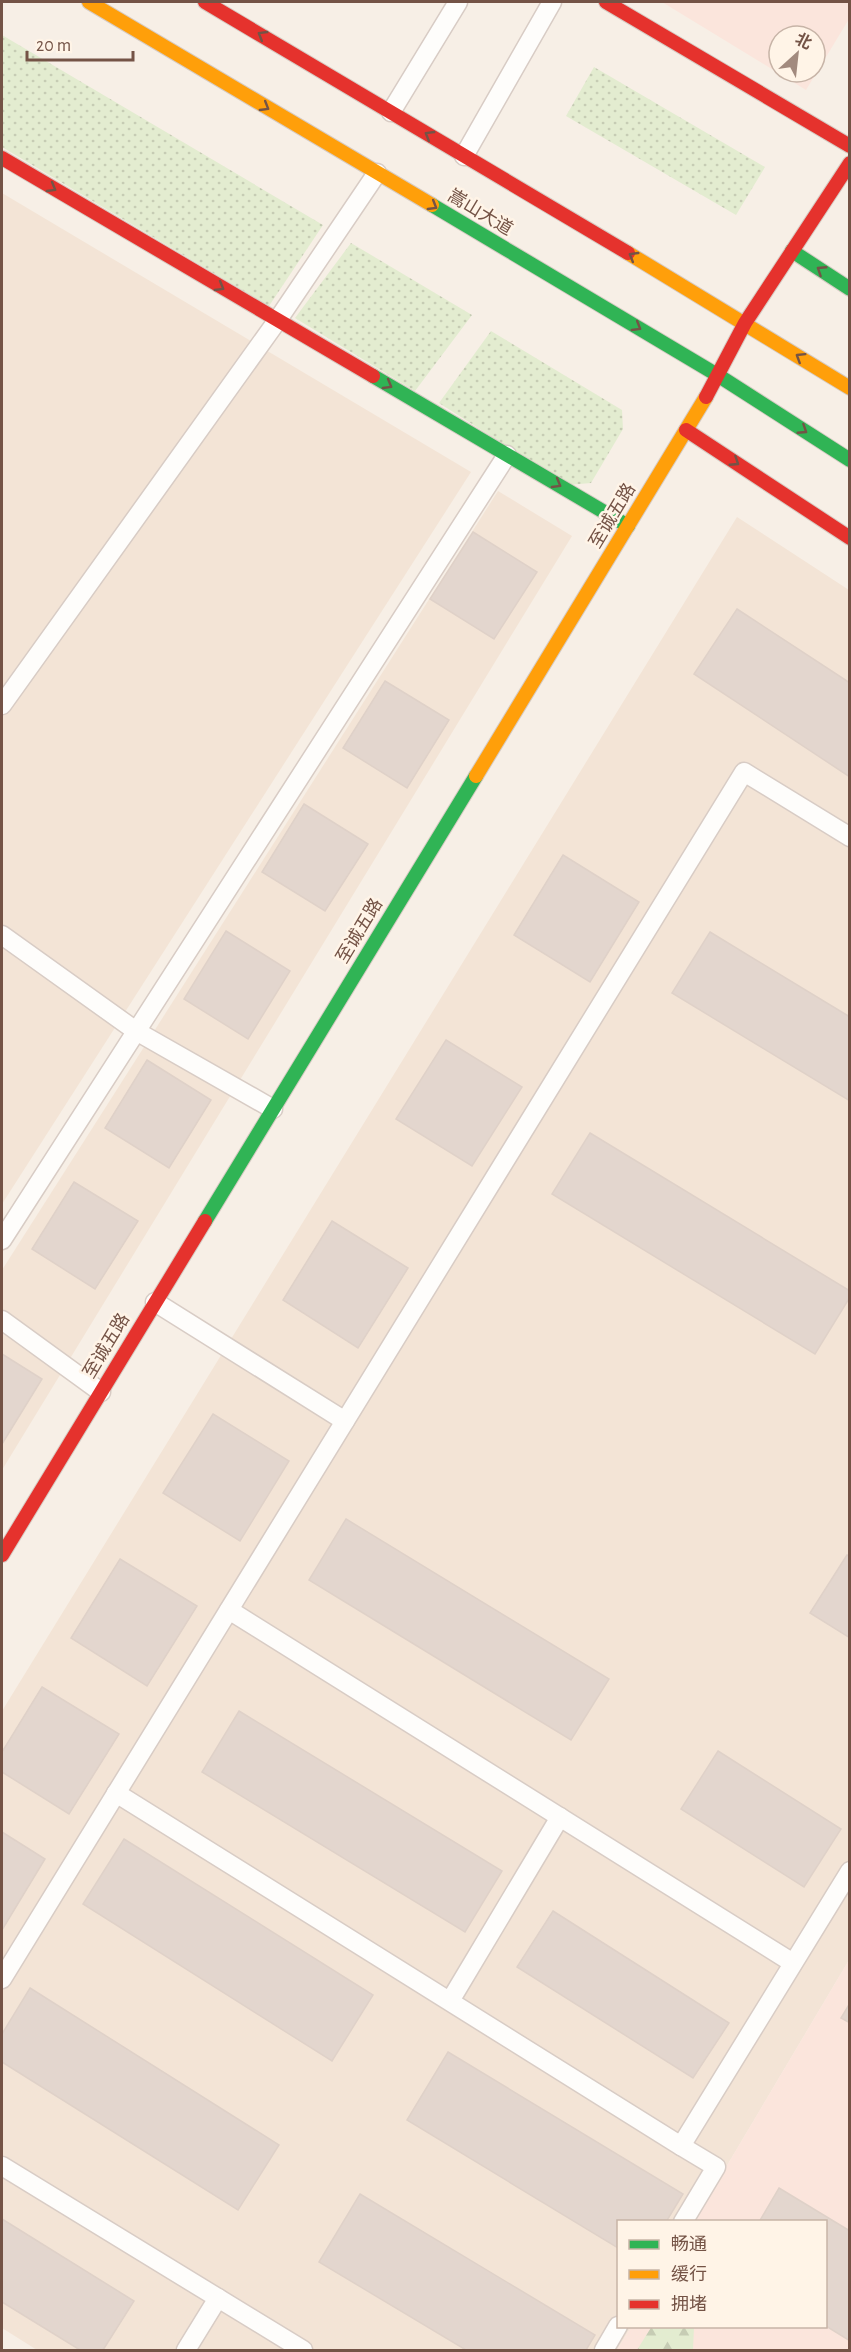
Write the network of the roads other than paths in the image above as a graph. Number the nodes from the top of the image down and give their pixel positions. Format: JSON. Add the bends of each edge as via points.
{"nodes":[{"id":1,"x":89,"y":2,"type":"edge"},
{"id":2,"x":205,"y":2,"type":"edge"},
{"id":3,"x":458,"y":2,"type":"edge"},
{"id":4,"x":552,"y":2,"type":"edge"},
{"id":5,"x":606,"y":2,"type":"edge"},
{"id":6,"x":391,"y":112,"type":"junction"},
{"id":7,"x":849,"y":146,"type":"edge"},
{"id":8,"x":464,"y":156,"type":"junction"},
{"id":9,"x":2,"y":159,"type":"edge"},
{"id":10,"x":849,"y":163,"type":"edge"},
{"id":11,"x":377,"y":173,"type":"junction"},
{"id":12,"x":792,"y":251,"type":"junction"},
{"id":13,"x":849,"y":289,"type":"edge"},
{"id":14,"x":278,"y":321,"type":"junction"},
{"id":15,"x":745,"y":323,"type":"junction"},
{"id":16,"x":719,"y":376,"type":"junction"},
{"id":17,"x":849,"y":388,"type":"edge"},
{"id":18,"x":686,"y":430,"type":"junction"},
{"id":19,"x":507,"y":455,"type":"junction"},
{"id":20,"x":849,"y":460,"type":"edge"},
{"id":21,"x":628,"y":526,"type":"junction"},
{"id":22,"x":849,"y":538,"type":"edge"},
{"id":23,"x":2,"y":705,"type":"edge"},
{"id":24,"x":849,"y":837,"type":"edge"},
{"id":25,"x":2,"y":935,"type":"edge"},
{"id":26,"x":136,"y":1031,"type":"junction"},
{"id":27,"x":273,"y":1108,"type":"junction"},
{"id":28,"x":2,"y":1240,"type":"edge"},
{"id":29,"x":155,"y":1302,"type":"junction"},
{"id":30,"x":2,"y":1320,"type":"edge"},
{"id":31,"x":101,"y":1392,"type":"junction"},
{"id":32,"x":345,"y":1421,"type":"junction"},
{"id":33,"x":2,"y":1555,"type":"edge"},
{"id":34,"x":229,"y":1610,"type":"junction"},
{"id":35,"x":116,"y":1793,"type":"junction"},
{"id":36,"x":560,"y":1817,"type":"junction"},
{"id":37,"x":849,"y":1871,"type":"edge"},
{"id":38,"x":793,"y":1963,"type":"junction"},
{"id":39,"x":2,"y":1979,"type":"edge"},
{"id":40,"x":450,"y":2001,"type":"junction"},
{"id":41,"x":681,"y":2145,"type":"junction"},
{"id":42,"x":2,"y":2166,"type":"edge"},
{"id":43,"x":684,"y":2220,"type":"edge"},
{"id":44,"x":218,"y":2298,"type":"junction"},
{"id":45,"x":617,"y":2328,"type":"edge"},
{"id":46,"x":186,"y":2350,"type":"edge"},
{"id":47,"x":303,"y":2350,"type":"edge"},
{"id":48,"x":604,"y":2350,"type":"edge"}],
"edges":[{"from":1,"to":11,"type":"main road","name":"嵩山大道","one_way":true},
{"from":6,"to":2,"type":"main road","one_way":true},
{"from":3,"to":6,"type":"lane"},
{"from":4,"to":8,"type":"lane"},
{"from":5,"to":7,"type":"main road"},
{"from":8,"to":6,"type":"main road","one_way":true},
{"from":15,"to":8,"type":"main road","one_way":true},
{"from":9,"to":14,"type":"main road","one_way":true},
{"from":10,"to":12,"type":"main road","name":"至诚五路"},
{"from":11,"to":14,"type":"lane"},
{"from":11,"to":16,"type":"main road","name":"嵩山大道","one_way":true},
{"from":13,"to":12,"type":"main road","one_way":true},
{"from":12,"to":15,"type":"main road","name":"至诚五路"},
{"from":14,"to":19,"type":"main road","one_way":true},
{"from":14,"to":23,"type":"lane"},
{"from":15,"to":16,"type":"main road","name":"至诚五路"},
{"from":17,"to":15,"type":"main road","one_way":true},
{"from":16,"to":18,"type":"main road","name":"至诚五路"},
{"from":16,"to":20,"type":"main road","name":"嵩山大道","one_way":true},
{"from":18,"to":21,"type":"main road","name":"至诚五路"},
{"from":18,"to":22,"type":"main road","one_way":true},
{"from":19,"to":21,"type":"main road","one_way":true},
{"from":19,"to":26,"type":"lane"},
{"from":21,"to":27,"type":"main road","name":"至诚五路"},
{"from":24,"to":32,"type":"lane","via":[[744,772]]},
{"from":25,"to":26,"type":"lane"},
{"from":26,"to":27,"type":"lane"},
{"from":26,"to":28,"type":"lane"},
{"from":27,"to":29,"type":"main road","name":"至诚五路"},
{"from":29,"to":31,"type":"main road","name":"至诚五路"},
{"from":29,"to":32,"type":"lane"},
{"from":30,"to":31,"type":"lane"},
{"from":31,"to":33,"type":"main road","name":"至诚五路"},
{"from":32,"to":34,"type":"lane"},
{"from":34,"to":35,"type":"lane"},
{"from":34,"to":36,"type":"lane"},
{"from":35,"to":39,"type":"lane"},
{"from":35,"to":40,"type":"lane"},
{"from":36,"to":38,"type":"lane"},
{"from":36,"to":40,"type":"lane"},
{"from":37,"to":38,"type":"lane"},
{"from":38,"to":41,"type":"lane"},
{"from":40,"to":41,"type":"lane"},
{"from":41,"to":43,"type":"lane","via":[[716,2167]]},
{"from":42,"to":44,"type":"lane"},
{"from":44,"to":46,"type":"lane"},
{"from":44,"to":47,"type":"lane"},
{"from":45,"to":48,"type":"lane"}]}
